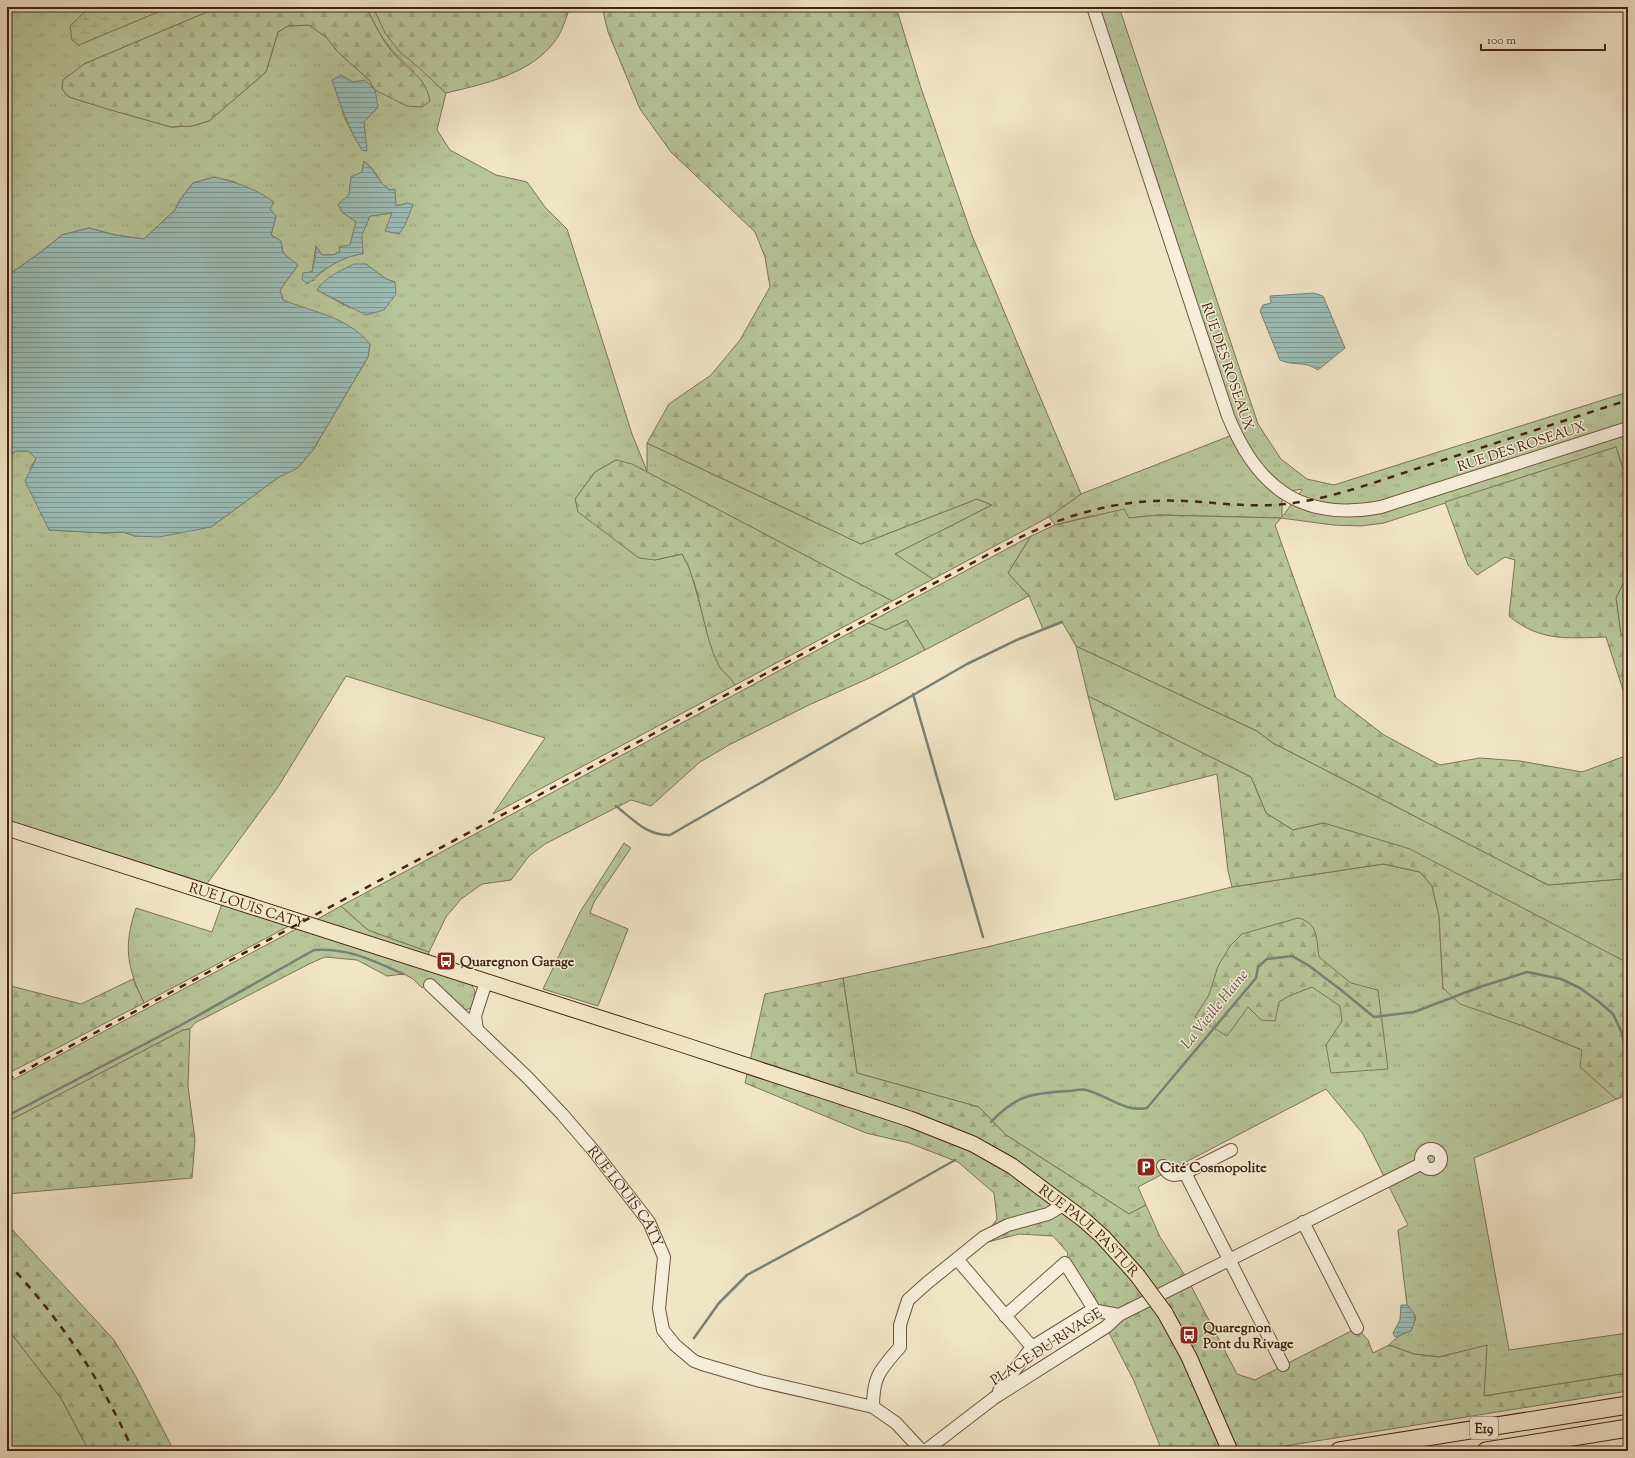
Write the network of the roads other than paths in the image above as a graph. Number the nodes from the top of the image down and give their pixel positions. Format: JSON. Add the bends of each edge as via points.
{"nodes":[{"id":1,"x":1093,"y":7,"type":"edge"},
{"id":2,"x":1628,"y":428,"type":"edge"},
{"id":3,"x":7,"y":828,"type":"edge"},
{"id":4,"x":486,"y":982,"type":"junction"},
{"id":5,"x":430,"y":985,"type":"dead end"},
{"id":6,"x":477,"y":1030,"type":"junction"},
{"id":7,"x":973,"y":1144,"type":"joint"},
{"id":8,"x":1231,"y":1150,"type":"dead end"},
{"id":9,"x":1423,"y":1163,"type":"dead end"},
{"id":10,"x":1163,"y":1166,"type":"dead end"},
{"id":11,"x":1185,"y":1173,"type":"junction"},
{"id":12,"x":1064,"y":1204,"type":"junction"},
{"id":13,"x":1303,"y":1222,"type":"junction"},
{"id":14,"x":957,"y":1259,"type":"junction"},
{"id":15,"x":1229,"y":1259,"type":"junction"},
{"id":16,"x":1092,"y":1308,"type":"junction"},
{"id":17,"x":1120,"y":1315,"type":"junction"},
{"id":18,"x":1005,"y":1316,"type":"junction"},
{"id":19,"x":1357,"y":1328,"type":"dead end"},
{"id":20,"x":1032,"y":1347,"type":"junction"},
{"id":21,"x":1283,"y":1365,"type":"dead end"},
{"id":22,"x":994,"y":1398,"type":"junction"},
{"id":23,"x":1628,"y":1405,"type":"edge"},
{"id":24,"x":873,"y":1407,"type":"junction"},
{"id":25,"x":1628,"y":1428,"type":"edge"},
{"id":26,"x":924,"y":1451,"type":"edge"},
{"id":27,"x":1230,"y":1451,"type":"edge"},
{"id":28,"x":1339,"y":1451,"type":"edge"},
{"id":29,"x":1486,"y":1451,"type":"edge"}],
"edges":[{"from":1,"to":2,"type":"street","name":"RUE DES ROSEAUX","via":[[1235,434],[1250,461],[1282,492],[1300,502],[1326,509],[1343,511],[1375,508]]},
{"from":3,"to":4,"type":"main road","name":"RUE LOUIS CATY"},
{"from":4,"to":6,"type":"street","via":[[475,1016]]},
{"from":4,"to":7,"type":"main road","name":"RUE LOUIS CATY","via":[[910,1119]]},
{"from":5,"to":6,"type":"street","name":"RUE LOUIS CATY"},
{"from":6,"to":24,"type":"street","name":"RUE LOUIS CATY","via":[[562,1114],[649,1222],[664,1257],[659,1309],[661,1324],[675,1345],[702,1364],[760,1381]]},
{"from":7,"to":12,"type":"main road","name":"RUE PAUL PASTUR","via":[[1012,1166]]},
{"from":8,"to":11,"type":"street"},
{"from":9,"to":13,"type":"street"},
{"from":10,"to":11,"type":"street","via":[[1171,1176]]},
{"from":11,"to":15,"type":"street"},
{"from":12,"to":14,"type":"street","via":[[1048,1214],[1008,1225],[990,1234]]},
{"from":12,"to":27,"type":"main road","name":"RUE PAUL PASTUR","bridge":true,"via":[[1103,1237],[1137,1275],[1165,1313],[1189,1357]]},
{"from":13,"to":15,"type":"street"},
{"from":13,"to":19,"type":"street"},
{"from":14,"to":18,"type":"street"},
{"from":14,"to":24,"type":"street","via":[[908,1300],[900,1325],[900,1347],[879,1371],[873,1392]]},
{"from":15,"to":17,"type":"street"},
{"from":15,"to":21,"type":"street"},
{"from":16,"to":17,"type":"street","name":"PLACE DU RIVAGE"},
{"from":16,"to":18,"type":"street","via":[[1065,1263]]},
{"from":16,"to":20,"type":"street","name":"PLACE DU RIVAGE"},
{"from":17,"to":22,"type":"street","name":"PLACE DU RIVAGE","via":[[1106,1327]]},
{"from":18,"to":20,"type":"street"},
{"from":20,"to":22,"type":"street","name":"PLACE DU RIVAGE"},
{"from":22,"to":26,"type":"street"},
{"from":23,"to":28,"type":"highway","number":"E19"},
{"from":24,"to":26,"type":"street","name":"RUE LOUIS CATY","via":[[896,1423]]},
{"from":25,"to":29,"type":"highway","number":"E19"}]}
